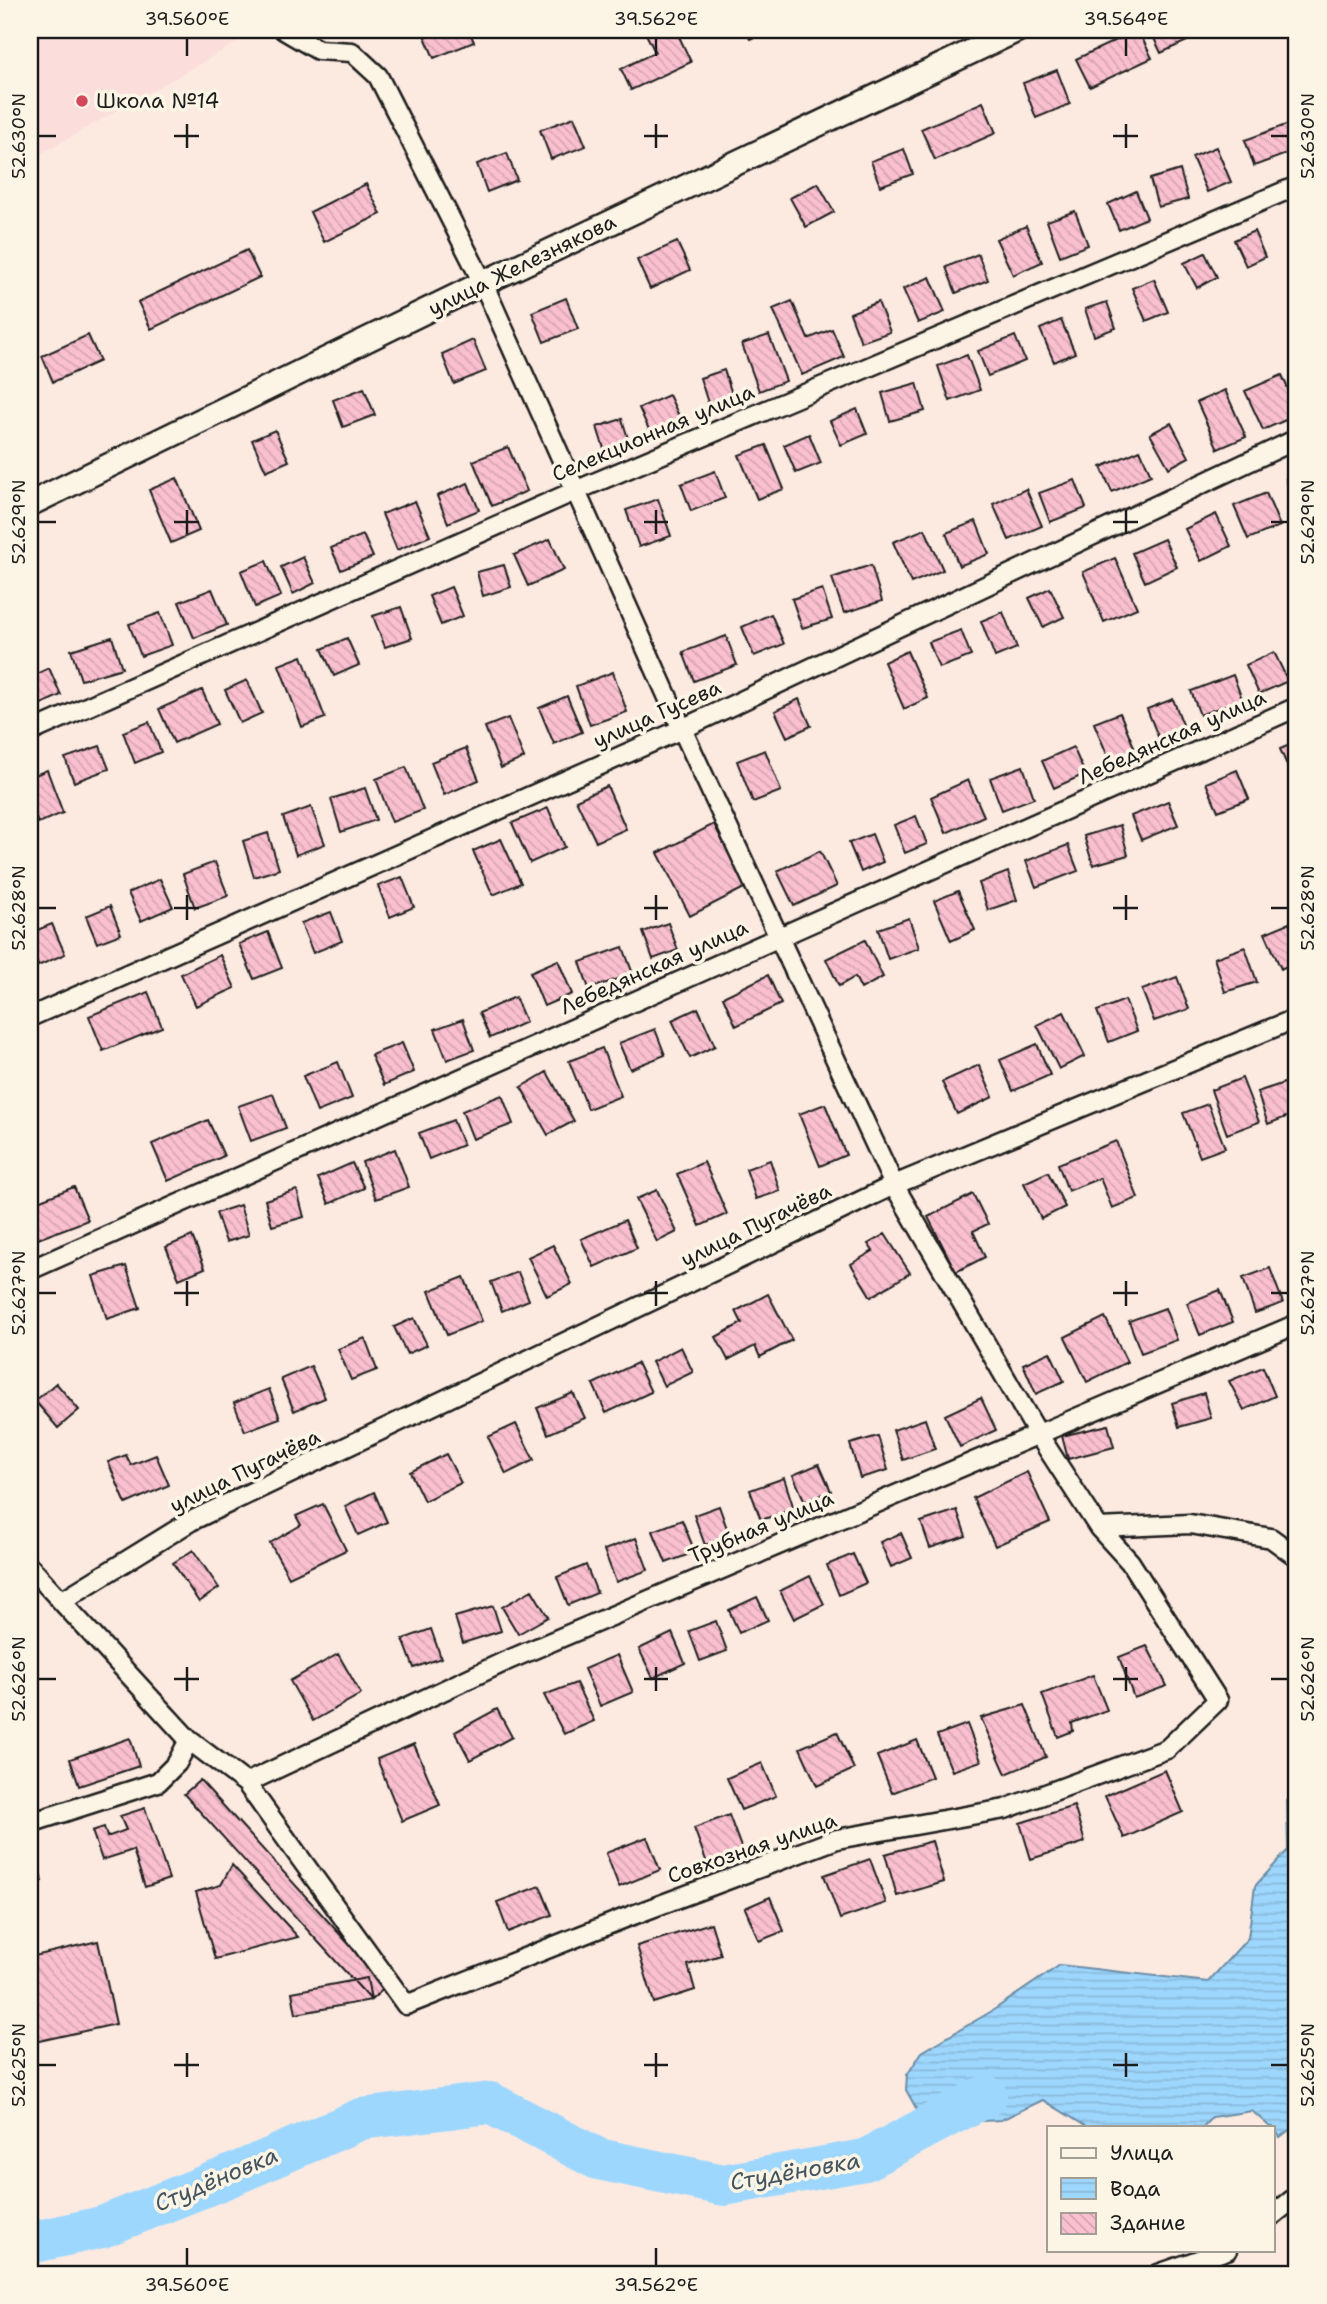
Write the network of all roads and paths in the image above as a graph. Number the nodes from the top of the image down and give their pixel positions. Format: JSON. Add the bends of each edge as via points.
{"nodes":[{"id":1,"x":284,"y":30,"type":"edge"},
{"id":2,"x":1017,"y":30,"type":"edge"},
{"id":3,"x":1297,"y":186,"type":"edge"},
{"id":4,"x":483,"y":283,"type":"junction"},
{"id":5,"x":1297,"y":439,"type":"edge"},
{"id":6,"x":575,"y":491,"type":"junction"},
{"id":7,"x":30,"y":505,"type":"edge"},
{"id":8,"x":1297,"y":707,"type":"edge"},
{"id":9,"x":682,"y":729,"type":"junction"},
{"id":10,"x":30,"y":732,"type":"edge"},
{"id":11,"x":777,"y":937,"type":"junction"},
{"id":12,"x":30,"y":1017,"type":"edge"},
{"id":13,"x":1297,"y":1017,"type":"edge"},
{"id":14,"x":894,"y":1185,"type":"junction"},
{"id":15,"x":30,"y":1270,"type":"edge"},
{"id":16,"x":1297,"y":1324,"type":"edge"},
{"id":17,"x":1038,"y":1434,"type":"junction"},
{"id":18,"x":1099,"y":1528,"type":"junction"},
{"id":19,"x":1297,"y":1556,"type":"edge"},
{"id":20,"x":30,"y":1567,"type":"edge"},
{"id":21,"x":63,"y":1600,"type":"junction"},
{"id":22,"x":189,"y":1741,"type":"junction"},
{"id":23,"x":246,"y":1783,"type":"junction"},
{"id":24,"x":30,"y":1823,"type":"edge"},
{"id":25,"x":1297,"y":2196,"type":"edge"},
{"id":26,"x":1274,"y":2214,"type":"edge"},
{"id":27,"x":1221,"y":2252,"type":"edge"},
{"id":28,"x":1158,"y":2274,"type":"edge"}],
"edges":[{"from":1,"to":4,"type":"street","via":[[318,50],[352,52],[378,76]]},
{"from":2,"to":4,"type":"street","name":"улица Железнякова"},
{"from":3,"to":6,"type":"street","name":"Селекционная улица"},
{"from":4,"to":6,"type":"street"},
{"from":4,"to":7,"type":"street","name":"улица Железнякова"},
{"from":5,"to":9,"type":"street","name":"улица Гусева"},
{"from":6,"to":9,"type":"street"},
{"from":6,"to":10,"type":"street","name":"Селекционная улица"},
{"from":8,"to":11,"type":"street","name":"Лебедянская улица"},
{"from":9,"to":11,"type":"street"},
{"from":9,"to":12,"type":"street","name":"улица Гусева"},
{"from":11,"to":14,"type":"street"},
{"from":11,"to":15,"type":"street","name":"Лебедянская улица"},
{"from":13,"to":14,"type":"street","name":"улица Пугачёва"},
{"from":14,"to":17,"type":"street"},
{"from":14,"to":21,"type":"street","name":"улица Пугачёва","via":[[191,1521]]},
{"from":16,"to":17,"type":"street","name":"Трубная улица"},
{"from":17,"to":18,"type":"street"},
{"from":17,"to":23,"type":"street","name":"Трубная улица","via":[[506,1661]]},
{"from":18,"to":19,"type":"street","via":[[1190,1524],[1271,1538]]},
{"from":18,"to":23,"type":"street","name":"Совхозная улица","via":[[1130,1562],[1218,1700],[1167,1749],[1005,1809],[837,1839],[625,1917],[406,2006]]},
{"from":20,"to":21,"type":"street","name":"Совхозная улица"},
{"from":21,"to":22,"type":"street","name":"Совхозная улица"},
{"from":22,"to":23,"type":"street","name":"Совхозная улица"},
{"from":22,"to":24,"type":"street","via":[[177,1763],[158,1782]]},
{"from":25,"to":26,"type":"street"},
{"from":27,"to":28,"type":"street"}]}
